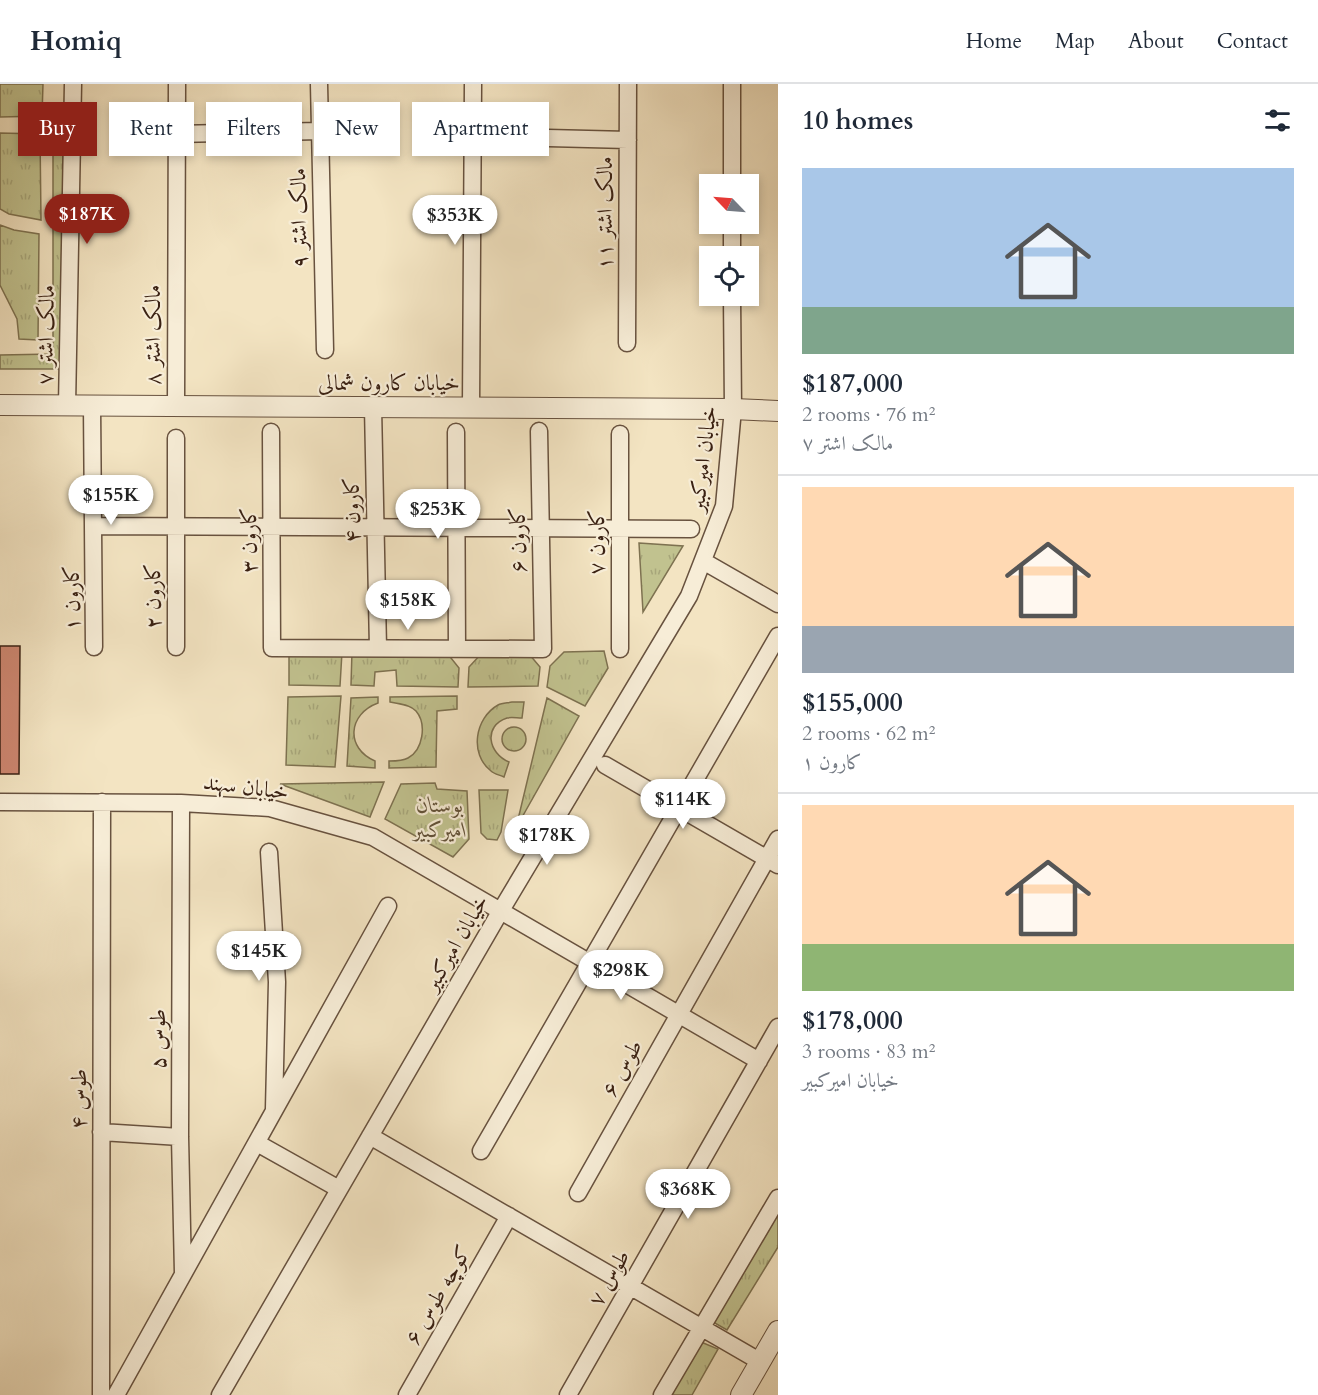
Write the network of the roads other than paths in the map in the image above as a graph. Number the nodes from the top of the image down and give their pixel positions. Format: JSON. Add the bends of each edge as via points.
{"nodes":[{"id":1,"x":73,"y":84,"type":"edge"},
{"id":2,"x":177,"y":84,"type":"edge"},
{"id":3,"x":319,"y":84,"type":"edge"},
{"id":4,"x":473,"y":84,"type":"edge"},
{"id":5,"x":628,"y":84,"type":"edge"},
{"id":6,"x":732,"y":84,"type":"edge"},
{"id":7,"x":177,"y":102,"type":"edge"},
{"id":8,"x":319,"y":102,"type":"edge"},
{"id":9,"x":473,"y":102,"type":"edge"},
{"id":10,"x":314,"y":131,"type":"edge"},
{"id":11,"x":194,"y":134,"type":"edge"},
{"id":12,"x":549,"y":138,"type":"edge"},
{"id":13,"x":628,"y":140,"type":"junction"},
{"id":14,"x":176,"y":156,"type":"edge"},
{"id":15,"x":321,"y":156,"type":"edge"},
{"id":16,"x":472,"y":156,"type":"edge"},
{"id":17,"x":732,"y":174,"type":"edge"},
{"id":18,"x":732,"y":306,"type":"edge"},
{"id":19,"x":627,"y":343,"type":"dead end"},
{"id":20,"x":325,"y":350,"type":"dead end"},
{"id":21,"x":0,"y":405,"type":"edge"},
{"id":22,"x":92,"y":405,"type":"junction"},
{"id":23,"x":67,"y":406,"type":"junction"},
{"id":24,"x":176,"y":406,"type":"junction"},
{"id":25,"x":373,"y":407,"type":"junction"},
{"id":26,"x":471,"y":407,"type":"junction"},
{"id":27,"x":732,"y":409,"type":"junction"},
{"id":28,"x":778,"y":411,"type":"edge"},
{"id":29,"x":538,"y":431,"type":"dead end"},
{"id":30,"x":271,"y":432,"type":"dead end"},
{"id":31,"x":456,"y":432,"type":"dead end"},
{"id":32,"x":620,"y":434,"type":"dead end"},
{"id":33,"x":176,"y":438,"type":"dead end"},
{"id":34,"x":93,"y":526,"type":"junction"},
{"id":35,"x":176,"y":526,"type":"junction"},
{"id":36,"x":272,"y":527,"type":"junction"},
{"id":37,"x":374,"y":527,"type":"junction"},
{"id":38,"x":455,"y":528,"type":"junction"},
{"id":39,"x":541,"y":528,"type":"junction"},
{"id":40,"x":620,"y":529,"type":"junction"},
{"id":41,"x":691,"y":529,"type":"dead end"},
{"id":42,"x":703,"y":561,"type":"junction"},
{"id":43,"x":778,"y":604,"type":"edge"},
{"id":44,"x":778,"y":636,"type":"edge"},
{"id":45,"x":94,"y":647,"type":"dead end"},
{"id":46,"x":176,"y":647,"type":"dead end"},
{"id":47,"x":378,"y":648,"type":"junction"},
{"id":48,"x":457,"y":648,"type":"junction"},
{"id":49,"x":620,"y":649,"type":"dead end"},
{"id":50,"x":604,"y":765,"type":"dead end"},
{"id":51,"x":0,"y":802,"type":"edge"},
{"id":52,"x":102,"y":802,"type":"junction"},
{"id":53,"x":181,"y":803,"type":"junction"},
{"id":54,"x":679,"y":808,"type":"junction"},
{"id":55,"x":778,"y":839,"type":"edge"},
{"id":56,"x":269,"y":852,"type":"dead end"},
{"id":57,"x":773,"y":862,"type":"edge"},
{"id":58,"x":388,"y":906,"type":"dead end"},
{"id":59,"x":500,"y":912,"type":"junction"},
{"id":60,"x":589,"y":963,"type":"junction"},
{"id":61,"x":678,"y":1014,"type":"junction"},
{"id":62,"x":778,"y":1027,"type":"edge"},
{"id":63,"x":759,"y":1061,"type":"junction"},
{"id":64,"x":273,"y":1112,"type":"junction"},
{"id":65,"x":101,"y":1132,"type":"junction"},
{"id":66,"x":370,"y":1136,"type":"junction"},
{"id":67,"x":180,"y":1137,"type":"junction"},
{"id":68,"x":256,"y":1143,"type":"junction"},
{"id":69,"x":481,"y":1151,"type":"dead end"},
{"id":70,"x":339,"y":1189,"type":"junction"},
{"id":71,"x":578,"y":1193,"type":"dead end"},
{"id":72,"x":778,"y":1198,"type":"edge"},
{"id":73,"x":508,"y":1216,"type":"junction"},
{"id":74,"x":183,"y":1274,"type":"junction"},
{"id":75,"x":630,"y":1287,"type":"junction"},
{"id":76,"x":702,"y":1328,"type":"junction"},
{"id":77,"x":778,"y":1331,"type":"edge"},
{"id":78,"x":760,"y":1362,"type":"junction"},
{"id":79,"x":101,"y":1395,"type":"edge"},
{"id":80,"x":116,"y":1395,"type":"edge"},
{"id":81,"x":220,"y":1395,"type":"edge"},
{"id":82,"x":407,"y":1395,"type":"edge"},
{"id":83,"x":568,"y":1395,"type":"edge"},
{"id":84,"x":662,"y":1395,"type":"edge"},
{"id":85,"x":741,"y":1395,"type":"edge"}],
"edges":[{"from":1,"to":23,"type":"street","name":"مالک اشتر ۷"},
{"from":2,"to":7,"type":"street","name":"مالک اشتر ۸"},
{"from":3,"to":8,"type":"street","name":"مالک اشتر ۹"},
{"from":4,"to":9,"type":"street"},
{"from":5,"to":13,"type":"street","name":"مالک اشتر ۱۱"},
{"from":6,"to":17,"type":"street"},
{"from":10,"to":11,"type":"street"},
{"from":12,"to":13,"type":"street"},
{"from":13,"to":19,"type":"street","name":"مالک اشتر ۱۱"},
{"from":14,"to":24,"type":"street","name":"مالک اشتر ۸"},
{"from":15,"to":20,"type":"street","name":"مالک اشتر ۹"},
{"from":16,"to":26,"type":"street"},
{"from":18,"to":27,"type":"street","name":"خیابان امیرکبیر"},
{"from":21,"to":23,"type":"street","name":"خیابان کارون شمالی"},
{"from":22,"to":23,"type":"street","name":"خیابان کارون شمالی"},
{"from":22,"to":24,"type":"street","name":"خیابان کارون شمالی"},
{"from":22,"to":34,"type":"street","name":"کارون ۱"},
{"from":24,"to":25,"type":"street","name":"خیابان کارون شمالی"},
{"from":25,"to":26,"type":"street","name":"خیابان کارون شمالی"},
{"from":25,"to":37,"type":"street","name":"کارون ۴"},
{"from":26,"to":27,"type":"street","name":"خیابان کارون شمالی"},
{"from":27,"to":28,"type":"street","name":"خیابان کارون شمالی"},
{"from":27,"to":42,"type":"street","name":"خیابان امیرکبیر","via":[[724,506]]},
{"from":29,"to":39,"type":"street","name":"کارون ۶"},
{"from":30,"to":36,"type":"street","name":"کارون ۳"},
{"from":31,"to":38,"type":"street"},
{"from":32,"to":40,"type":"street","name":"کارون ۷"},
{"from":33,"to":35,"type":"street","name":"کارون ۲"},
{"from":34,"to":35,"type":"street"},
{"from":34,"to":45,"type":"street","name":"کارون ۱"},
{"from":35,"to":36,"type":"street"},
{"from":35,"to":46,"type":"street","name":"کارون ۲"},
{"from":36,"to":37,"type":"street"},
{"from":36,"to":47,"type":"street","name":"کارون ۳","via":[[272,648]]},
{"from":37,"to":38,"type":"street"},
{"from":37,"to":47,"type":"street","name":"کارون ۴"},
{"from":38,"to":39,"type":"street"},
{"from":38,"to":48,"type":"street"},
{"from":39,"to":40,"type":"street"},
{"from":39,"to":48,"type":"street","name":"کارون ۶","via":[[543,649]]},
{"from":40,"to":41,"type":"street"},
{"from":40,"to":49,"type":"street","name":"کارون ۷"},
{"from":42,"to":43,"type":"street"},
{"from":42,"to":59,"type":"street","name":"خیابان امیرکبیر","via":[[690,596]]},
{"from":44,"to":54,"type":"street"},
{"from":47,"to":48,"type":"street"},
{"from":50,"to":54,"type":"street"},
{"from":51,"to":52,"type":"street","name":"خیابان سهند"},
{"from":52,"to":53,"type":"street","name":"خیابان سهند"},
{"from":52,"to":65,"type":"street","name":"طوس ۴"},
{"from":53,"to":59,"type":"street","name":"خیابان سهند","via":[[270,808],[373,837]]},
{"from":53,"to":67,"type":"street","name":"طوس ۵"},
{"from":54,"to":57,"type":"street"},
{"from":54,"to":60,"type":"street"},
{"from":55,"to":57,"type":"street","name":"طوس ۶"},
{"from":56,"to":64,"type":"street","via":[[277,982]]},
{"from":57,"to":61,"type":"street","name":"طوس ۶"},
{"from":58,"to":64,"type":"street"},
{"from":59,"to":60,"type":"street","name":"خیابان سهند"},
{"from":59,"to":66,"type":"street","name":"خیابان امیرکبیر"},
{"from":60,"to":61,"type":"street","name":"خیابان سهند"},
{"from":60,"to":69,"type":"street"},
{"from":61,"to":63,"type":"street","name":"خیابان سهند"},
{"from":61,"to":71,"type":"street","name":"طوس ۶"},
{"from":62,"to":63,"type":"street","name":"طوس ۷"},
{"from":63,"to":75,"type":"street","name":"طوس ۷"},
{"from":64,"to":68,"type":"street"},
{"from":65,"to":67,"type":"street"},
{"from":65,"to":79,"type":"street","name":"طوس ۴"},
{"from":66,"to":70,"type":"street","name":"خیابان امیرکبیر"},
{"from":66,"to":73,"type":"street"},
{"from":67,"to":74,"type":"street","name":"طوس ۵"},
{"from":68,"to":70,"type":"street"},
{"from":68,"to":74,"type":"street"},
{"from":70,"to":81,"type":"street","name":"خیابان امیرکبیر"},
{"from":72,"to":76,"type":"street"},
{"from":73,"to":75,"type":"street"},
{"from":73,"to":82,"type":"street","name":"کوچه طوس ۶"},
{"from":74,"to":80,"type":"street"},
{"from":75,"to":76,"type":"street"},
{"from":75,"to":83,"type":"street","name":"طوس ۷"},
{"from":76,"to":78,"type":"street"},
{"from":76,"to":84,"type":"street"},
{"from":77,"to":78,"type":"street"},
{"from":78,"to":85,"type":"street"}]}
